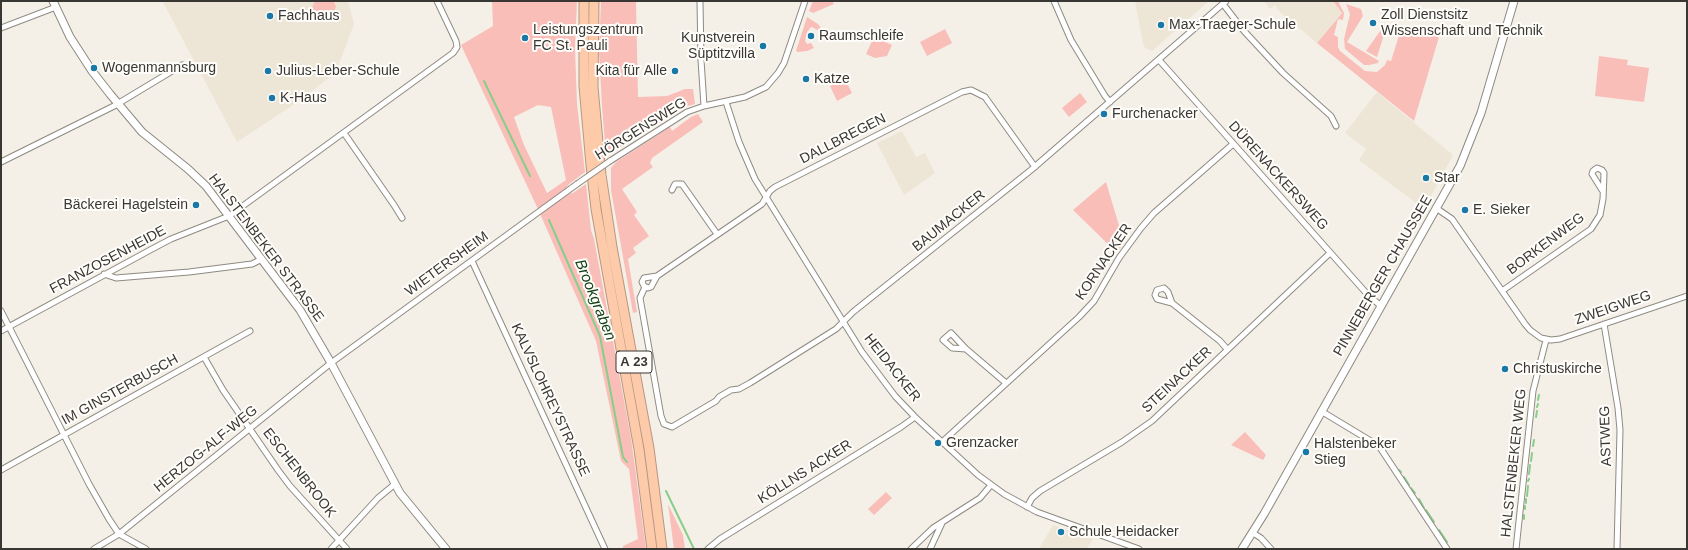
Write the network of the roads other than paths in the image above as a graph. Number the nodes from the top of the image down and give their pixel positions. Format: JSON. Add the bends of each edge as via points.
{"nodes":[{"id":1,"x":437,"y":1,"type":"edge"},
{"id":2,"x":587,"y":1,"type":"edge"},
{"id":3,"x":700,"y":1,"type":"edge"},
{"id":4,"x":805,"y":1,"type":"edge"},
{"id":5,"x":1054,"y":1,"type":"edge"},
{"id":6,"x":1514,"y":1,"type":"edge"},
{"id":7,"x":1225,"y":2,"type":"edge"},
{"id":8,"x":54,"y":4,"type":"edge"},
{"id":9,"x":1,"y":28,"type":"edge"},
{"id":10,"x":1159,"y":60,"type":"junction"},
{"id":11,"x":182,"y":66,"type":"dead end"},
{"id":12,"x":726,"y":102,"type":"junction"},
{"id":13,"x":1110,"y":102,"type":"junction"},
{"id":14,"x":118,"y":104,"type":"junction"},
{"id":15,"x":704,"y":106,"type":"junction"},
{"id":16,"x":1336,"y":126,"type":"dead end"},
{"id":17,"x":344,"y":133,"type":"junction"},
{"id":18,"x":1233,"y":144,"type":"junction"},
{"id":19,"x":1,"y":162,"type":"edge"},
{"id":20,"x":1035,"y":167,"type":"junction"},
{"id":21,"x":577,"y":184,"type":"joint"},
{"id":22,"x":672,"y":190,"type":"dead end"},
{"id":23,"x":1602,"y":190,"type":"dead end"},
{"id":24,"x":766,"y":197,"type":"junction"},
{"id":25,"x":1436,"y":208,"type":"junction"},
{"id":26,"x":229,"y":216,"type":"junction"},
{"id":27,"x":402,"y":218,"type":"dead end"},
{"id":28,"x":717,"y":234,"type":"junction"},
{"id":29,"x":1330,"y":253,"type":"junction"},
{"id":30,"x":262,"y":259,"type":"junction"},
{"id":31,"x":472,"y":261,"type":"junction"},
{"id":32,"x":104,"y":274,"type":"junction"},
{"id":33,"x":657,"y":276,"type":"junction"},
{"id":34,"x":645,"y":287,"type":"junction"},
{"id":35,"x":1502,"y":291,"type":"junction"},
{"id":36,"x":1687,"y":296,"type":"edge"},
{"id":37,"x":1172,"y":303,"type":"dead end"},
{"id":38,"x":1381,"y":306,"type":"junction"},
{"id":39,"x":1,"y":311,"type":"edge"},
{"id":40,"x":844,"y":322,"type":"junction"},
{"id":41,"x":1604,"y":324,"type":"junction"},
{"id":42,"x":10,"y":326,"type":"junction"},
{"id":43,"x":1,"y":331,"type":"edge"},
{"id":44,"x":250,"y":331,"type":"dead end"},
{"id":45,"x":1546,"y":340,"type":"junction"},
{"id":46,"x":966,"y":349,"type":"dead end"},
{"id":47,"x":1227,"y":349,"type":"junction"},
{"id":48,"x":204,"y":357,"type":"junction"},
{"id":49,"x":331,"y":363,"type":"junction"},
{"id":50,"x":1006,"y":383,"type":"junction"},
{"id":51,"x":1321,"y":411,"type":"junction"},
{"id":52,"x":915,"y":417,"type":"junction"},
{"id":53,"x":666,"y":426,"type":"joint"},
{"id":54,"x":250,"y":429,"type":"junction"},
{"id":55,"x":65,"y":435,"type":"junction"},
{"id":56,"x":942,"y":442,"type":"junction"},
{"id":57,"x":1,"y":470,"type":"edge"},
{"id":58,"x":395,"y":484,"type":"junction"},
{"id":59,"x":991,"y":486,"type":"junction"},
{"id":60,"x":1027,"y":507,"type":"junction"},
{"id":61,"x":942,"y":523,"type":"junction"},
{"id":62,"x":1253,"y":533,"type":"junction"},
{"id":63,"x":119,"y":534,"type":"junction"},
{"id":64,"x":338,"y":541,"type":"junction"},
{"id":65,"x":94,"y":549,"type":"edge"},
{"id":66,"x":146,"y":549,"type":"edge"},
{"id":67,"x":331,"y":549,"type":"edge"},
{"id":68,"x":347,"y":549,"type":"edge"},
{"id":69,"x":446,"y":549,"type":"edge"},
{"id":70,"x":605,"y":549,"type":"edge"},
{"id":71,"x":652,"y":549,"type":"edge"},
{"id":72,"x":662,"y":549,"type":"edge"},
{"id":73,"x":708,"y":549,"type":"edge"},
{"id":74,"x":911,"y":549,"type":"edge"},
{"id":75,"x":930,"y":549,"type":"edge"},
{"id":76,"x":1140,"y":549,"type":"edge"},
{"id":77,"x":1242,"y":549,"type":"edge"},
{"id":78,"x":1271,"y":549,"type":"edge"},
{"id":79,"x":1447,"y":549,"type":"edge"},
{"id":80,"x":1516,"y":549,"type":"edge"},
{"id":81,"x":1617,"y":549,"type":"edge"}],
"edges":[{"from":1,"to":17,"type":"street","name":"FRANZOSENHEIDE","via":[[456,41],[457,47],[453,53]]},
{"from":2,"to":71,"type":"highway","number":"A 23","via":[[584,86],[592,172],[603,249],[639,449]]},
{"from":2,"to":72,"type":"highway","number":"A 23","via":[[601,175],[649,448]]},
{"from":3,"to":15,"type":"street"},
{"from":4,"to":12,"type":"street","name":"HÖRGENSWEG","via":[[785,59],[773,80],[751,95]]},
{"from":5,"to":13,"type":"street","via":[[1071,40]]},
{"from":6,"to":25,"type":"street","name":"PINNEBERGER CHAUSSEE","via":[[1480,118],[1460,166]]},
{"from":7,"to":10,"type":"street","name":"BAUMACKER"},
{"from":7,"to":16,"type":"street","via":[[1244,31],[1282,73],[1332,116]]},
{"from":8,"to":9,"type":"street","name":"HALSTENBEKER STRASSE"},
{"from":8,"to":14,"type":"street","name":"HALSTENBEKER STRASSE","via":[[92,71]]},
{"from":10,"to":13,"type":"street","name":"BAUMACKER"},
{"from":10,"to":18,"type":"street","name":"DÜRENACKERSWEG"},
{"from":11,"to":14,"type":"street"},
{"from":12,"to":15,"type":"street","name":"HÖRGENSWEG"},
{"from":12,"to":24,"type":"street","name":"HEIDACKER","via":[[739,142]]},
{"from":13,"to":20,"type":"street","name":"BAUMACKER"},
{"from":14,"to":19,"type":"street"},
{"from":14,"to":26,"type":"street","name":"HALSTENBEKER STRASSE","via":[[142,132],[200,180]]},
{"from":15,"to":21,"type":"street","name":"HÖRGENSWEG","bridge":true,"via":[[687,112]]},
{"from":17,"to":26,"type":"street","name":"FRANZOSENHEIDE"},
{"from":17,"to":27,"type":"street"},
{"from":18,"to":29,"type":"street","name":"DÜRENACKERSWEG"},
{"from":18,"to":50,"type":"street","name":"KORNACKER","via":[[1154,213],[1129,243],[1088,308]]},
{"from":20,"to":24,"type":"street","name":"DALLBREGEN","via":[[986,96],[976,91],[962,92],[775,187]]},
{"from":20,"to":40,"type":"street","name":"BAUMACKER","via":[[853,312]]},
{"from":21,"to":31,"type":"street","name":"WIETERSHEIM"},
{"from":22,"to":28,"type":"street","via":[[675,184],[682,184]]},
{"from":23,"to":35,"type":"street","name":"BORKENWEG","via":[[1602,209],[1591,229]]},
{"from":24,"to":28,"type":"street","name":"DALLBREGEN","via":[[762,204]]},
{"from":24,"to":40,"type":"street","name":"HEIDACKER"},
{"from":25,"to":35,"type":"street","via":[[1452,219]]},
{"from":25,"to":38,"type":"street","name":"PINNEBERGER CHAUSSEE"},
{"from":26,"to":30,"type":"street","name":"HALSTENBEKER STRASSE"},
{"from":26,"to":32,"type":"street","name":"FRANZOSENHEIDE","via":[[171,239]]},
{"from":28,"to":33,"type":"street","name":"DALLBREGEN"},
{"from":29,"to":38,"type":"street","name":"DÜRENACKERSWEG"},
{"from":29,"to":47,"type":"street","name":"STEINACKER"},
{"from":30,"to":32,"type":"street","via":[[252,264],[189,272],[116,278]]},
{"from":30,"to":49,"type":"street","name":"HALSTENBEKER STRASSE","via":[[300,310]]},
{"from":31,"to":49,"type":"street","name":"WIETERSHEIM"},
{"from":31,"to":70,"type":"street","name":"KALVSLOHREYSTRASSE"},
{"from":32,"to":42,"type":"street","name":"FRANZOSENHEIDE"},
{"from":33,"to":34,"type":"street","name":"DALLBREGEN","via":[[652,286]]},
{"from":33,"to":34,"type":"street","name":"DALLBREGEN","via":[[644,278],[642,282]]},
{"from":34,"to":53,"type":"street","name":"DALLBREGEN","via":[[640,298],[642,313],[661,416]]},
{"from":35,"to":45,"type":"street","via":[[1530,330]]},
{"from":36,"to":41,"type":"street","name":"ZWEIGWEG"},
{"from":37,"to":47,"type":"street"},
{"from":38,"to":51,"type":"street","name":"PINNEBERGER CHAUSSEE"},
{"from":39,"to":42,"type":"street"},
{"from":40,"to":52,"type":"street","name":"HEIDACKER","via":[[876,371]]},
{"from":40,"to":53,"type":"street","name":"BAUMACKER","via":[[745,386],[727,392],[676,425]]},
{"from":41,"to":45,"type":"street","name":"ZWEIGWEG","via":[[1560,339]]},
{"from":41,"to":81,"type":"street","name":"ASTWEG","via":[[1620,430]]},
{"from":42,"to":43,"type":"street","name":"FRANZOSENHEIDE"},
{"from":42,"to":55,"type":"street"},
{"from":44,"to":48,"type":"street","name":"IM GINSTERBUSCH"},
{"from":45,"to":80,"type":"street","name":"HALSTENBEKER WEG","via":[[1533,392]]},
{"from":46,"to":50,"type":"street"},
{"from":47,"to":60,"type":"street","name":"STEINACKER","via":[[1152,421],[1040,491]]},
{"from":48,"to":54,"type":"street","name":"ESCHENBROOK"},
{"from":48,"to":55,"type":"street","name":"IM GINSTERBUSCH"},
{"from":49,"to":54,"type":"street","name":"HERZOG-ALF-WEG"},
{"from":49,"to":58,"type":"street","name":"HALSTENBEKER STRASSE"},
{"from":50,"to":56,"type":"street","name":"KORNACKER"},
{"from":51,"to":62,"type":"street","name":"PINNEBERGER CHAUSSEE"},
{"from":51,"to":79,"type":"street","via":[[1379,446]]},
{"from":52,"to":56,"type":"street","name":"HEIDACKER"},
{"from":52,"to":73,"type":"street","name":"KÖLLNS ACKER"},
{"from":54,"to":63,"type":"street","name":"HERZOG-ALF-WEG"},
{"from":54,"to":64,"type":"street","name":"ESCHENBROOK","via":[[290,486]]},
{"from":55,"to":57,"type":"street","name":"IM GINSTERBUSCH"},
{"from":55,"to":63,"type":"street","via":[[88,484]]},
{"from":56,"to":59,"type":"street","name":"HEIDACKER"},
{"from":58,"to":64,"type":"street","via":[[378,498]]},
{"from":58,"to":69,"type":"street","name":"HALSTENBEKER STRASSE"},
{"from":59,"to":60,"type":"street","name":"HEIDACKER"},
{"from":59,"to":61,"type":"street","via":[[980,498]]},
{"from":60,"to":76,"type":"street","name":"HEIDACKER"},
{"from":61,"to":74,"type":"street"},
{"from":61,"to":75,"type":"street"},
{"from":62,"to":77,"type":"street","name":"PINNEBERGER CHAUSSEE"},
{"from":62,"to":78,"type":"street"},
{"from":63,"to":65,"type":"street","name":"HERZOG-ALF-WEG"},
{"from":63,"to":66,"type":"street"},
{"from":64,"to":67,"type":"street"},
{"from":64,"to":68,"type":"street","name":"ESCHENBROOK"}]}
